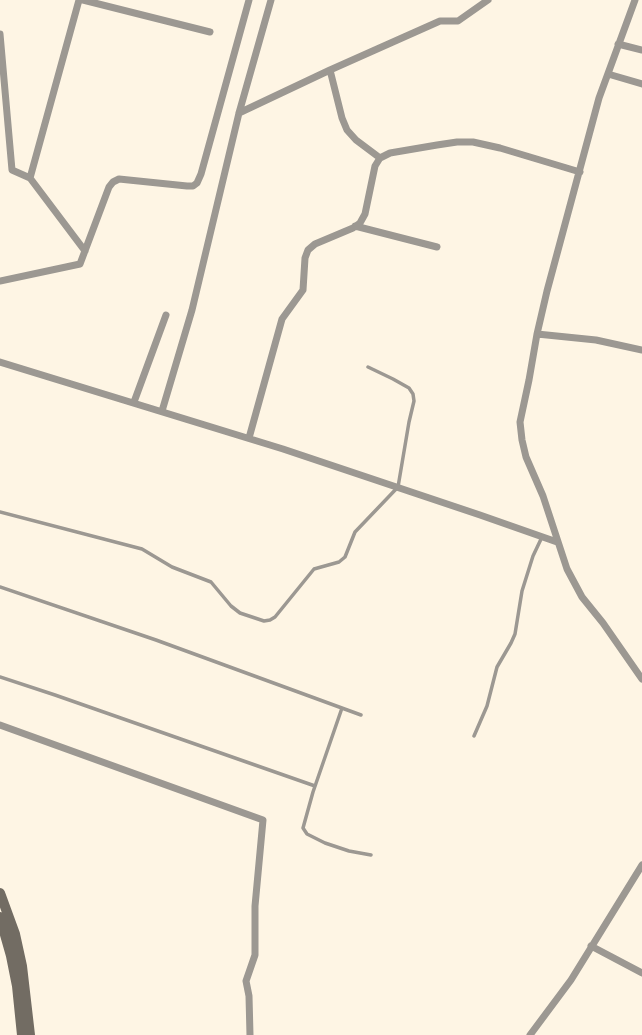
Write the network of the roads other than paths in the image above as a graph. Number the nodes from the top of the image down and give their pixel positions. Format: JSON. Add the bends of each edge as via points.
{"nodes":[{"id":1,"x":79,"y":0,"type":"edge"},
{"id":2,"x":83,"y":0,"type":"edge"},
{"id":3,"x":249,"y":0,"type":"edge"},
{"id":4,"x":271,"y":0,"type":"edge"},
{"id":5,"x":488,"y":0,"type":"edge"},
{"id":6,"x":635,"y":0,"type":"edge"},
{"id":7,"x":210,"y":32,"type":"dead end"},
{"id":8,"x":0,"y":34,"type":"edge"},
{"id":9,"x":618,"y":44,"type":"junction"},
{"id":10,"x":642,"y":50,"type":"edge"},
{"id":11,"x":330,"y":70,"type":"junction"},
{"id":12,"x":608,"y":74,"type":"junction"},
{"id":13,"x":642,"y":84,"type":"edge"},
{"id":14,"x":240,"y":113,"type":"junction"},
{"id":15,"x":380,"y":158,"type":"junction"},
{"id":16,"x":580,"y":172,"type":"junction"},
{"id":17,"x":30,"y":178,"type":"junction"},
{"id":18,"x":355,"y":226,"type":"junction"},
{"id":19,"x":437,"y":247,"type":"dead end"},
{"id":20,"x":85,"y":251,"type":"junction"},
{"id":21,"x":0,"y":281,"type":"edge"},
{"id":22,"x":166,"y":315,"type":"dead end"},
{"id":23,"x":537,"y":334,"type":"junction"},
{"id":24,"x":642,"y":350,"type":"edge"},
{"id":25,"x":0,"y":362,"type":"edge"},
{"id":26,"x":368,"y":367,"type":"dead end"},
{"id":27,"x":134,"y":402,"type":"junction"},
{"id":28,"x":162,"y":411,"type":"junction"},
{"id":29,"x":249,"y":438,"type":"junction"},
{"id":30,"x":398,"y":487,"type":"junction"},
{"id":31,"x":0,"y":512,"type":"edge"},
{"id":32,"x":542,"y":536,"type":"junction"},
{"id":33,"x":557,"y":542,"type":"junction"},
{"id":34,"x":0,"y":588,"type":"edge"},
{"id":35,"x":0,"y":677,"type":"edge"},
{"id":36,"x":642,"y":679,"type":"edge"},
{"id":37,"x":342,"y":708,"type":"junction"},
{"id":38,"x":361,"y":715,"type":"dead end"},
{"id":39,"x":0,"y":725,"type":"edge"},
{"id":40,"x":474,"y":736,"type":"dead end"},
{"id":41,"x":315,"y":786,"type":"junction"},
{"id":42,"x":371,"y":855,"type":"dead end"},
{"id":43,"x":642,"y":865,"type":"edge"},
{"id":44,"x":0,"y":893,"type":"edge"},
{"id":45,"x":0,"y":917,"type":"edge"},
{"id":46,"x":591,"y":946,"type":"junction"},
{"id":47,"x":642,"y":973,"type":"edge"},
{"id":48,"x":22,"y":1035,"type":"edge"},
{"id":49,"x":30,"y":1035,"type":"edge"},
{"id":50,"x":250,"y":1035,"type":"edge"},
{"id":51,"x":530,"y":1035,"type":"edge"}],
"edges":[{"from":1,"to":17,"type":"street"},
{"from":2,"to":7,"type":"street"},
{"from":3,"to":20,"type":"street","via":[[200,179],[197,183],[187,186],[125,179],[113,182]]},
{"from":4,"to":14,"type":"street"},
{"from":5,"to":11,"type":"street","via":[[458,21],[440,21]]},
{"from":6,"to":9,"type":"street"},
{"from":8,"to":17,"type":"street","via":[[12,170]]},
{"from":9,"to":10,"type":"street"},
{"from":9,"to":12,"type":"street"},
{"from":11,"to":14,"type":"street"},
{"from":11,"to":15,"type":"street","via":[[347,130]]},
{"from":12,"to":13,"type":"street"},
{"from":12,"to":16,"type":"street"},
{"from":14,"to":28,"type":"street","via":[[192,310]]},
{"from":15,"to":16,"type":"street","via":[[390,153],[457,142],[473,142]]},
{"from":15,"to":18,"type":"street","via":[[374,166],[365,214]]},
{"from":16,"to":23,"type":"street"},
{"from":17,"to":20,"type":"street"},
{"from":18,"to":19,"type":"street"},
{"from":18,"to":29,"type":"street","via":[[315,244],[308,250],[305,258],[304,290],[282,319]]},
{"from":20,"to":21,"type":"street","via":[[80,264]]},
{"from":22,"to":27,"type":"street"},
{"from":23,"to":24,"type":"street","via":[[596,340]]},
{"from":23,"to":33,"type":"street","via":[[520,422],[521,434],[526,457],[543,496]]},
{"from":25,"to":27,"type":"street"},
{"from":26,"to":30,"type":"lane","via":[[409,388],[413,394],[414,401]]},
{"from":27,"to":28,"type":"street"},
{"from":28,"to":29,"type":"street"},
{"from":29,"to":30,"type":"street"},
{"from":30,"to":31,"type":"lane","via":[[355,532],[342,560],[314,569],[275,617],[264,621],[235,610],[211,582],[172,567],[142,549]]},
{"from":30,"to":32,"type":"street"},
{"from":32,"to":33,"type":"street"},
{"from":32,"to":40,"type":"lane","via":[[522,591],[515,634],[497,667],[487,706]]},
{"from":33,"to":36,"type":"street","via":[[567,569],[582,597]]},
{"from":34,"to":37,"type":"lane","via":[[156,640]]},
{"from":35,"to":41,"type":"lane"},
{"from":37,"to":38,"type":"lane"},
{"from":37,"to":41,"type":"lane"},
{"from":39,"to":50,"type":"street","via":[[263,820],[255,906],[255,955],[246,981]]},
{"from":41,"to":42,"type":"lane","via":[[303,825],[304,831],[325,843]]},
{"from":43,"to":46,"type":"street"},
{"from":44,"to":49,"type":"street","via":[[15,934],[22,966]]},
{"from":45,"to":48,"type":"street","via":[[17,986]]},
{"from":46,"to":47,"type":"street"},
{"from":46,"to":51,"type":"street","via":[[560,995]]}]}
